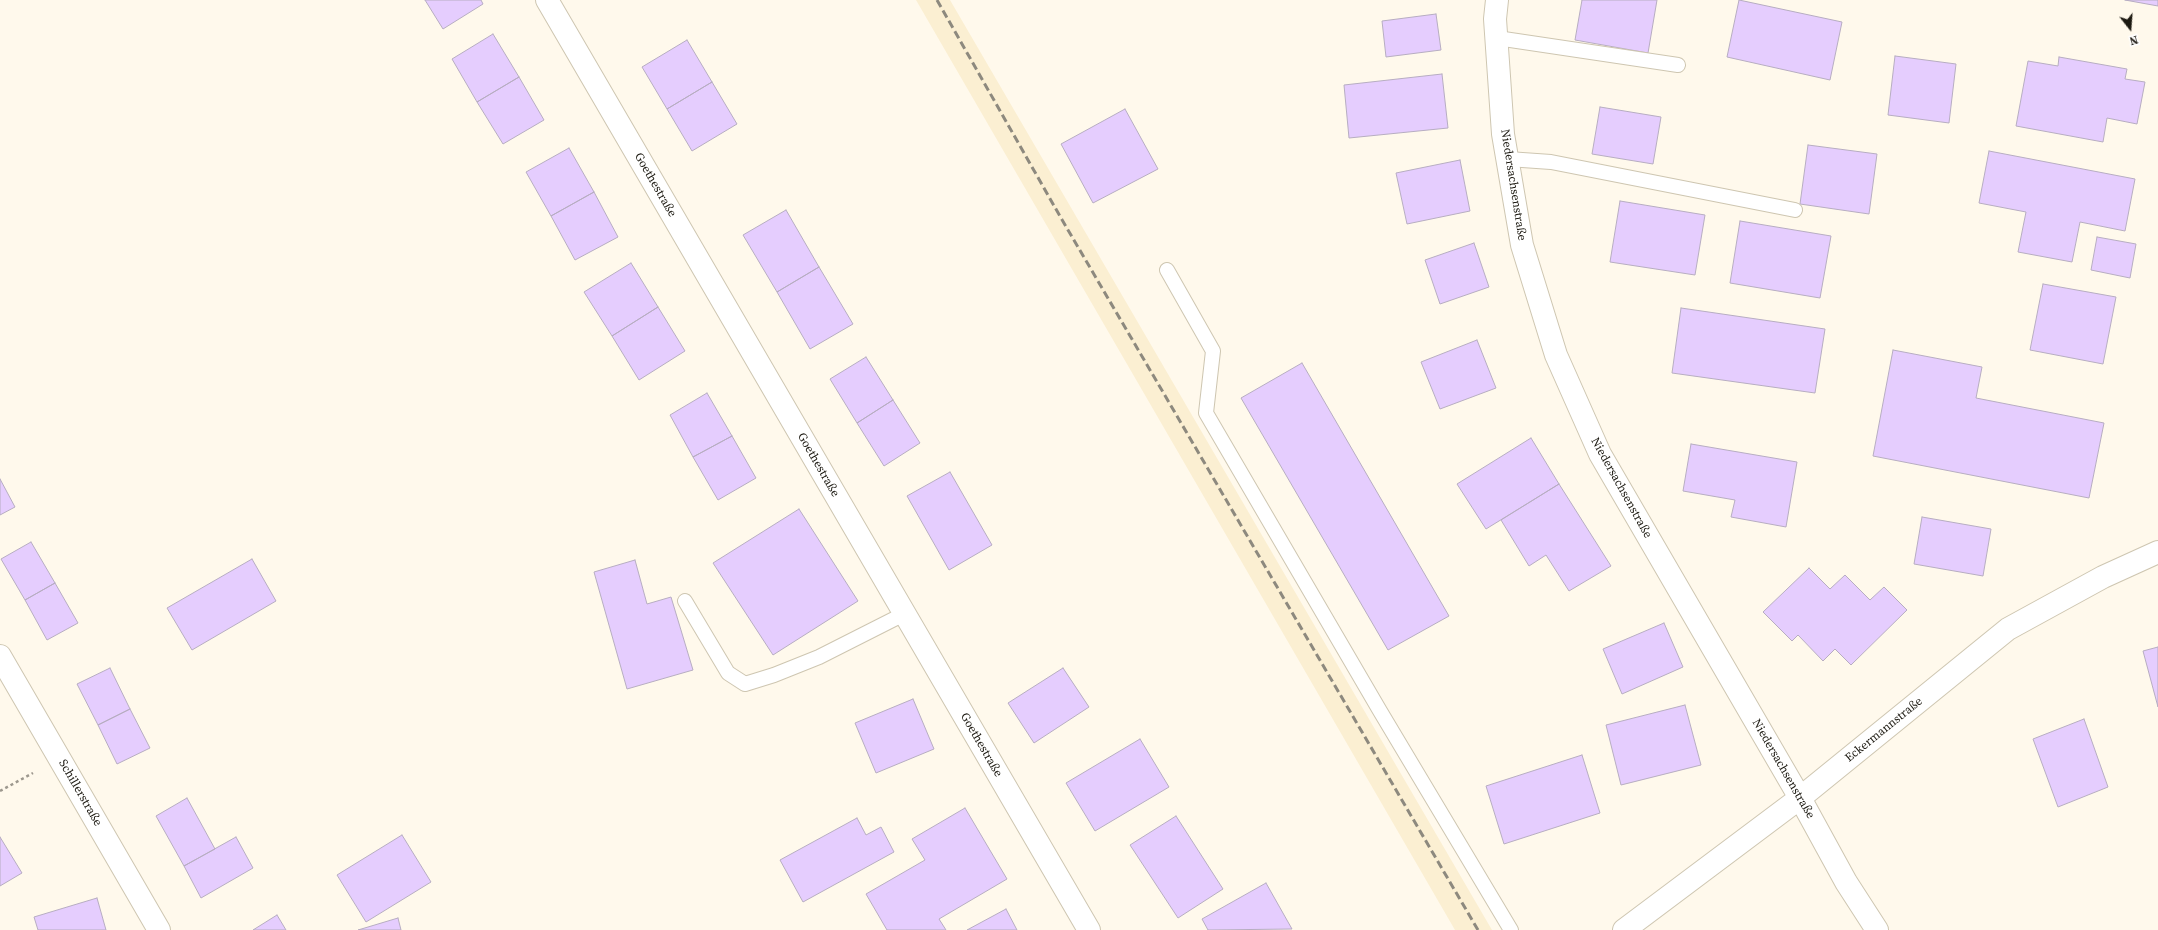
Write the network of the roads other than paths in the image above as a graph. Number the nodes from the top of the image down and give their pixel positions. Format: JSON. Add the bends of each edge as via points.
{"nodes":[{"id":1,"x":547,"y":0,"type":"edge"},
{"id":2,"x":1496,"y":0,"type":"edge"},
{"id":3,"x":1496,"y":38,"type":"junction"},
{"id":4,"x":1678,"y":65,"type":"dead end"},
{"id":5,"x":1508,"y":160,"type":"junction"},
{"id":6,"x":1795,"y":210,"type":"dead end"},
{"id":7,"x":1167,"y":270,"type":"dead end"},
{"id":8,"x":2158,"y":552,"type":"edge"},
{"id":9,"x":685,"y":601,"type":"dead end"},
{"id":10,"x":904,"y":614,"type":"junction"},
{"id":11,"x":0,"y":656,"type":"edge"},
{"id":12,"x":1800,"y":798,"type":"junction"},
{"id":13,"x":159,"y":930,"type":"edge"},
{"id":14,"x":1089,"y":930,"type":"edge"},
{"id":15,"x":1511,"y":930,"type":"edge"},
{"id":16,"x":1624,"y":930,"type":"edge"},
{"id":17,"x":1876,"y":930,"type":"edge"}],
"edges":[{"from":1,"to":10,"type":"street","name":"Goethestraße"},
{"from":2,"to":3,"type":"street","name":"Niedersachsenstraße"},
{"from":3,"to":4,"type":"lane"},
{"from":3,"to":5,"type":"street","name":"Niedersachsenstraße","via":[[1503,134]]},
{"from":5,"to":6,"type":"lane","via":[[1551,162]]},
{"from":5,"to":12,"type":"street","name":"Niedersachsenstraße","via":[[1522,245],[1556,355],[1600,454]]},
{"from":7,"to":15,"type":"lane","via":[[1213,351],[1206,412]]},
{"from":8,"to":12,"type":"street","name":"Eckermannstraße","via":[[2103,577],[2008,629]]},
{"from":9,"to":10,"type":"lane","via":[[728,673],[745,684],[819,657]]},
{"from":10,"to":14,"type":"street","name":"Goethestraße"},
{"from":11,"to":13,"type":"street","name":"Schillerstraße"},
{"from":12,"to":16,"type":"street","name":"Eckermannstraße"},
{"from":12,"to":17,"type":"street","name":"Niedersachsenstraße","via":[[1846,882]]}]}
